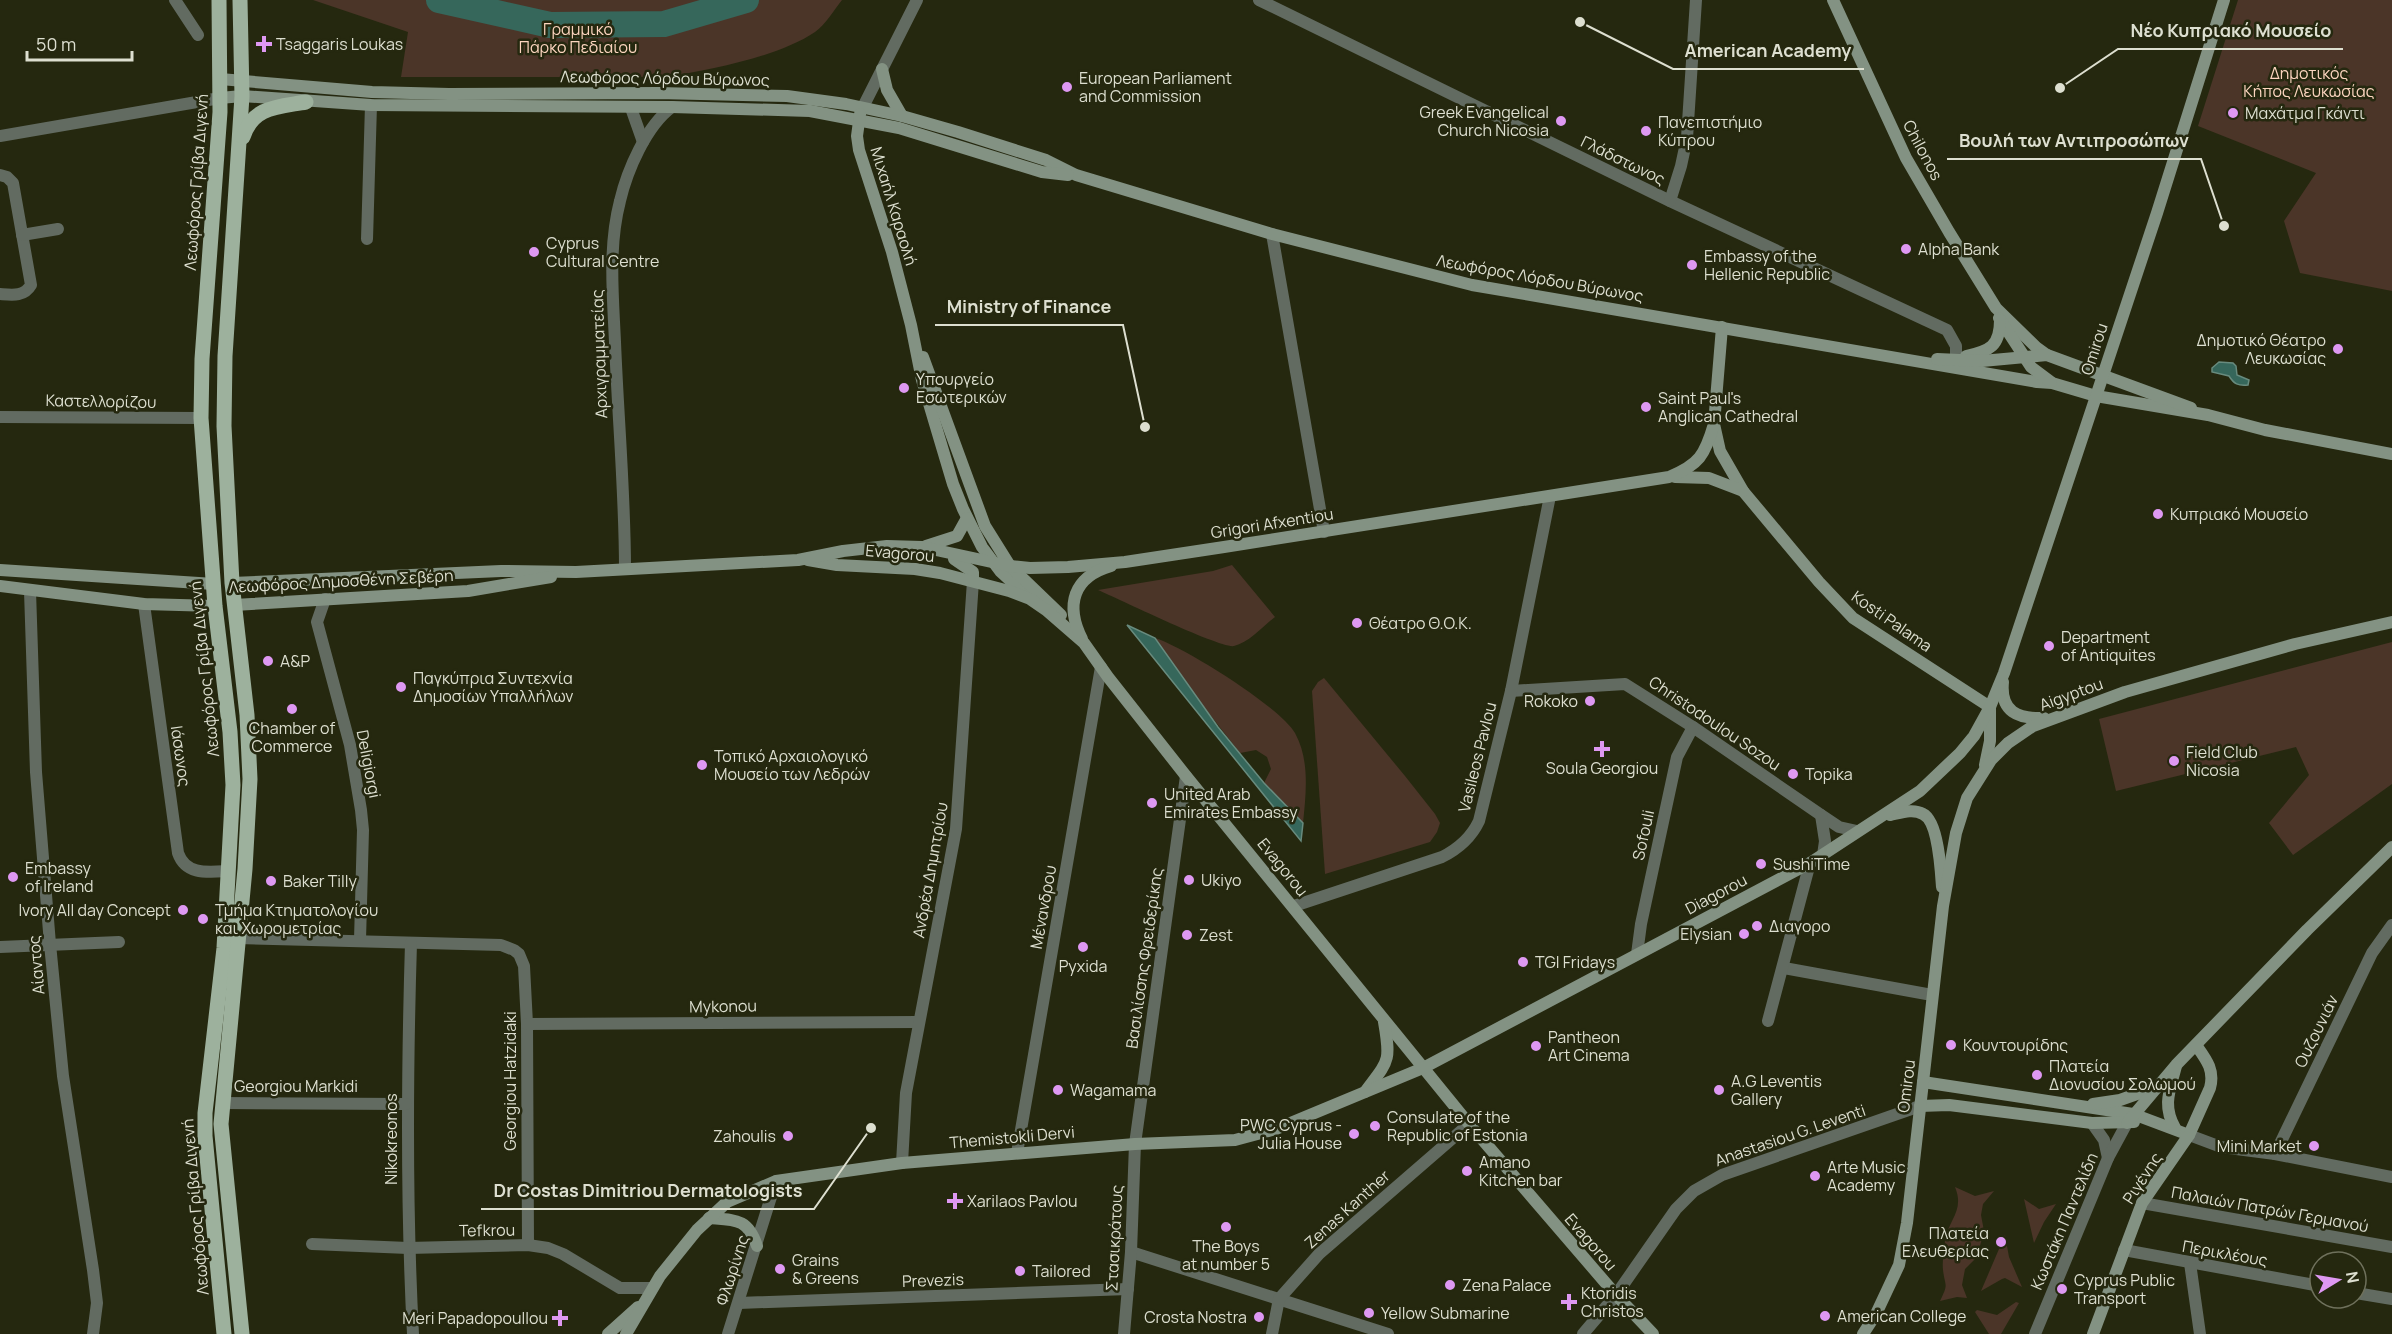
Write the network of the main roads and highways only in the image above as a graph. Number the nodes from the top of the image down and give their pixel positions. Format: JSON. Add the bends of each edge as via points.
{"nodes":[{"id":1,"x":219,"y":0,"type":"edge"},
{"id":2,"x":240,"y":0,"type":"edge"},
{"id":3,"x":1833,"y":0,"type":"edge"},
{"id":4,"x":2224,"y":0,"type":"edge"},
{"id":5,"x":882,"y":69,"type":"road end"},
{"id":6,"x":220,"y":79,"type":"junction"},
{"id":7,"x":242,"y":88,"type":"junction"},
{"id":8,"x":220,"y":98,"type":"junction"},
{"id":9,"x":306,"y":102,"type":"junction"},
{"id":10,"x":861,"y":113,"type":"junction"},
{"id":11,"x":902,"y":116,"type":"junction"},
{"id":12,"x":238,"y":152,"type":"junction"},
{"id":13,"x":1076,"y":175,"type":"junction"},
{"id":14,"x":1998,"y":314,"type":"junction"},
{"id":15,"x":911,"y":325,"type":"junction"},
{"id":16,"x":1722,"y":327,"type":"junction"},
{"id":17,"x":2047,"y":355,"type":"junction"},
{"id":18,"x":2022,"y":357,"type":"junction"},
{"id":19,"x":1899,"y":358,"type":"junction"},
{"id":20,"x":1956,"y":359,"type":"junction"},
{"id":21,"x":2103,"y":375,"type":"junction"},
{"id":22,"x":2052,"y":383,"type":"junction"},
{"id":23,"x":2096,"y":396,"type":"junction"},
{"id":24,"x":2208,"y":415,"type":"junction"},
{"id":25,"x":1714,"y":424,"type":"junction"},
{"id":26,"x":2392,"y":454,"type":"edge"},
{"id":27,"x":1669,"y":477,"type":"junction"},
{"id":28,"x":1743,"y":491,"type":"junction"},
{"id":29,"x":967,"y":519,"type":"junction"},
{"id":30,"x":922,"y":547,"type":"junction"},
{"id":31,"x":937,"y":550,"type":"junction"},
{"id":32,"x":808,"y":560,"type":"junction"},
{"id":33,"x":1125,"y":561,"type":"junction"},
{"id":34,"x":992,"y":563,"type":"junction"},
{"id":35,"x":1010,"y":566,"type":"junction"},
{"id":36,"x":0,"y":570,"type":"edge"},
{"id":37,"x":576,"y":572,"type":"junction"},
{"id":38,"x":974,"y":581,"type":"junction"},
{"id":39,"x":232,"y":583,"type":"junction"},
{"id":40,"x":213,"y":584,"type":"junction"},
{"id":41,"x":0,"y":586,"type":"edge"},
{"id":42,"x":1030,"y":599,"type":"junction"},
{"id":43,"x":234,"y":605,"type":"junction"},
{"id":44,"x":215,"y":606,"type":"junction"},
{"id":45,"x":2392,"y":622,"type":"edge"},
{"id":46,"x":1071,"y":631,"type":"junction"},
{"id":47,"x":1084,"y":642,"type":"junction"},
{"id":48,"x":2004,"y":673,"type":"junction"},
{"id":49,"x":1990,"y":707,"type":"junction"},
{"id":50,"x":2051,"y":718,"type":"junction"},
{"id":51,"x":1981,"y":773,"type":"junction"},
{"id":52,"x":1883,"y":816,"type":"junction"},
{"id":53,"x":1956,"y":833,"type":"joint"},
{"id":54,"x":2392,"y":847,"type":"edge"},
{"id":55,"x":1943,"y":906,"type":"junction"},
{"id":56,"x":1384,"y":1020,"type":"junction"},
{"id":57,"x":2196,"y":1045,"type":"junction"},
{"id":58,"x":2176,"y":1065,"type":"junction"},
{"id":59,"x":1423,"y":1068,"type":"junction"},
{"id":60,"x":1923,"y":1082,"type":"junction"},
{"id":61,"x":2156,"y":1087,"type":"junction"},
{"id":62,"x":1365,"y":1092,"type":"junction"},
{"id":63,"x":2071,"y":1105,"type":"junction"},
{"id":64,"x":1920,"y":1106,"type":"junction"},
{"id":65,"x":2130,"y":1119,"type":"junction"},
{"id":66,"x":2175,"y":1128,"type":"junction"},
{"id":67,"x":2189,"y":1135,"type":"junction"},
{"id":68,"x":709,"y":1218,"type":"junction"},
{"id":69,"x":757,"y":1246,"type":"road end"},
{"id":70,"x":643,"y":1303,"type":"junction"},
{"id":71,"x":224,"y":1334,"type":"edge"},
{"id":72,"x":242,"y":1334,"type":"edge"},
{"id":73,"x":608,"y":1334,"type":"edge"},
{"id":74,"x":626,"y":1334,"type":"edge"},
{"id":75,"x":1653,"y":1334,"type":"edge"},
{"id":76,"x":1863,"y":1334,"type":"edge"},
{"id":77,"x":2093,"y":1334,"type":"edge"}],
"edges":[{"from":1,"to":6,"type":"main road","name":"Λεωφόρος Γρίβα Διγενή"},
{"from":2,"to":7,"type":"main road","name":"Λεωφόρος Γρίβα Διγενή"},
{"from":3,"to":14,"type":"main road","name":"Chilonos","via":[[1906,158]]},
{"from":4,"to":21,"type":"main road","name":"Omirou"},
{"from":5,"to":11,"type":"main road","via":[[887,90]]},
{"from":6,"to":7,"type":"main road"},
{"from":6,"to":8,"type":"main road","name":"Λεωφόρος Γρίβα Διγενή"},
{"from":7,"to":8,"type":"main road"},
{"from":7,"to":9,"type":"main road","name":"Λεωφόρος Λόρδου Βύρωνος"},
{"from":7,"to":10,"type":"main road","name":"Λεωφόρος Λόρδου Βύρωνος","via":[[787,96]]},
{"from":7,"to":12,"type":"main road","name":"Λεωφόρος Γρίβα Διγενή"},
{"from":8,"to":40,"type":"main road","name":"Λεωφόρος Γρίβα Διγενή","via":[[201,418]]},
{"from":9,"to":10,"type":"main road","name":"Λεωφόρος Λόρδου Βύρωνος"},
{"from":9,"to":12,"type":"main road","via":[[253,117]]},
{"from":10,"to":11,"type":"main road","name":"Λεωφόρος Λόρδου Βύρωνος"},
{"from":10,"to":13,"type":"main road","name":"Λεωφόρος Λόρδου Βύρωνος","via":[[1042,172]]},
{"from":10,"to":15,"type":"main road","name":"Μιχαήλ Καραολή","via":[[856,136],[859,150]]},
{"from":11,"to":13,"type":"main road","name":"Λεωφόρος Λόρδου Βύρωνος","via":[[1046,160]]},
{"from":12,"to":39,"type":"main road","name":"Λεωφόρος Γρίβα Διγενή","via":[[224,426]]},
{"from":13,"to":16,"type":"main road","name":"Λεωφόρος Λόρδου Βύρωνος","via":[[1272,234],[1472,285]]},
{"from":14,"to":17,"type":"main road"},
{"from":14,"to":18,"type":"main road"},
{"from":14,"to":20,"type":"main road","via":[[1999,333],[1994,344],[1982,352]]},
{"from":15,"to":29,"type":"main road","name":"Μιχαήλ Καραολή","via":[[930,411]]},
{"from":15,"to":35,"type":"main road","name":"Μιχαήλ Καραολή","via":[[978,508]]},
{"from":16,"to":19,"type":"main road","name":"Λεωφόρος Λόρδου Βύρωνος"},
{"from":16,"to":25,"type":"main road","name":"Kosti Palama"},
{"from":17,"to":18,"type":"main road","name":"Λεωφόρος Λόρδου Βύρωνος"},
{"from":17,"to":21,"type":"main road","name":"Λεωφόρος Λόρδου Βύρωνος"},
{"from":18,"to":20,"type":"main road","name":"Λεωφόρος Λόρδου Βύρωνος"},
{"from":18,"to":22,"type":"main road"},
{"from":19,"to":20,"type":"main road","name":"Λεωφόρος Λόρδου Βύρωνος"},
{"from":19,"to":22,"type":"main road","name":"Λεωφόρος Λόρδου Βύρωνος"},
{"from":21,"to":23,"type":"main road","name":"Omirou"},
{"from":21,"to":24,"type":"main road","name":"Λεωφόρος Λόρδου Βύρωνος"},
{"from":22,"to":23,"type":"main road","name":"Λεωφόρος Λόρδου Βύρωνος"},
{"from":23,"to":24,"type":"main road","name":"Λεωφόρος Λόρδου Βύρωνος"},
{"from":23,"to":48,"type":"main road","name":"Omirou"},
{"from":24,"to":26,"type":"main road"},
{"from":25,"to":27,"type":"main road","name":"Grigori Afxentiou","via":[[1701,457]]},
{"from":25,"to":28,"type":"main road","name":"Kosti Palama","via":[[1720,451]]},
{"from":27,"to":28,"type":"main road","name":"Kosti Palama","via":[[1709,478]]},
{"from":27,"to":33,"type":"main road","name":"Grigori Afxentiou"},
{"from":28,"to":49,"type":"main road","name":"Kosti Palama","via":[[1853,618]]},
{"from":29,"to":30,"type":"main road","via":[[957,536]]},
{"from":29,"to":34,"type":"main road","name":"Μιχαήλ Καραολή"},
{"from":30,"to":31,"type":"main road","name":"Grigori Afxentiou"},
{"from":30,"to":32,"type":"main road","name":"Grigori Afxentiou","via":[[866,548]]},
{"from":31,"to":34,"type":"main road","name":"Grigori Afxentiou"},
{"from":31,"to":38,"type":"main road","via":[[966,566],[974,574]]},
{"from":32,"to":37,"type":"main road","name":"Λεωφόρος Δημοσθένη Σεβέρη"},
{"from":32,"to":38,"type":"main road","name":"Evagorou","via":[[915,569]]},
{"from":33,"to":35,"type":"main road","name":"Grigori Afxentiou","via":[[1048,568]]},
{"from":33,"to":47,"type":"main road","via":[[1097,572],[1076,592],[1073,612]]},
{"from":34,"to":35,"type":"main road","name":"Grigori Afxentiou"},
{"from":34,"to":42,"type":"main road","name":"Μιχαήλ Καραολή"},
{"from":35,"to":46,"type":"main road","name":"Μιχαήλ Καραολή","via":[[1057,609]]},
{"from":36,"to":40,"type":"main road","name":"Λεωφόρος Δημοσθένη Σεβέρη"},
{"from":37,"to":39,"type":"main road","name":"Λεωφόρος Δημοσθένη Σεβέρη","via":[[501,571]]},
{"from":37,"to":43,"type":"main road","name":"Λεωφόρος Δημοσθένη Σεβέρη","via":[[468,591]]},
{"from":38,"to":42,"type":"main road","name":"Evagorou"},
{"from":39,"to":40,"type":"main road","name":"Λεωφόρος Δημοσθένη Σεβέρη"},
{"from":39,"to":43,"type":"main road","name":"Λεωφόρος Γρίβα Διγενή"},
{"from":40,"to":44,"type":"main road","name":"Λεωφόρος Γρίβα Διγενή"},
{"from":41,"to":44,"type":"main road","name":"Λεωφόρος Δημοσθένη Σεβέρη","via":[[144,604]]},
{"from":42,"to":46,"type":"main road","name":"Evagorou"},
{"from":43,"to":44,"type":"main road","name":"Λεωφόρος Δημοσθένη Σεβέρη"},
{"from":43,"to":72,"type":"main road","name":"Λεωφόρος Γρίβα Διγενή","via":[[248,724],[250,779],[222,1103],[223,1156]]},
{"from":44,"to":71,"type":"main road","name":"Λεωφόρος Γρίβα Διγενή","via":[[230,732],[232,785],[224,948],[205,1113]]},
{"from":45,"to":50,"type":"main road","name":"Aigyptou","via":[[2227,663]]},
{"from":46,"to":47,"type":"main road","name":"Evagorou"},
{"from":47,"to":56,"type":"main road","name":"Evagorou","via":[[1186,776]]},
{"from":48,"to":49,"type":"main road","name":"Omirou"},
{"from":48,"to":50,"type":"main road","via":[[2002,694],[2013,711],[2024,718]]},
{"from":49,"to":51,"type":"main road","via":[[1990,746]]},
{"from":49,"to":52,"type":"main road","name":"Diagorou","via":[[1960,753],[1920,791]]},
{"from":50,"to":51,"type":"main road","name":"Aigyptou","via":[[2013,739]]},
{"from":51,"to":53,"type":"main road","name":"Aigyptou","via":[[1967,798]]},
{"from":52,"to":55,"type":"main road","via":[[1912,811],[1920,812],[1930,821]]},
{"from":52,"to":59,"type":"main road","name":"Diagorou","via":[[1810,863]]},
{"from":53,"to":55,"type":"main road","name":"Omirou"},
{"from":54,"to":57,"type":"main road"},
{"from":55,"to":60,"type":"main road","name":"Omirou"},
{"from":56,"to":59,"type":"main road","name":"Evagorou"},
{"from":56,"to":62,"type":"main road","via":[[1388,1058]]},
{"from":57,"to":58,"type":"main road"},
{"from":57,"to":67,"type":"main road","name":"Ριγένης","via":[[2210,1067],[2212,1081]]},
{"from":58,"to":61,"type":"main road"},
{"from":58,"to":66,"type":"main road","via":[[2167,1105]]},
{"from":59,"to":62,"type":"main road","name":"Themistokli Dervi"},
{"from":59,"to":75,"type":"main road","name":"Evagorou"},
{"from":60,"to":63,"type":"main road"},
{"from":60,"to":64,"type":"main road","name":"Omirou"},
{"from":61,"to":63,"type":"main road","via":[[2120,1100]]},
{"from":61,"to":65,"type":"main road"},
{"from":62,"to":68,"type":"main road","name":"Themistokli Dervi","via":[[1235,1140],[902,1163],[776,1181],[727,1202]]},
{"from":63,"to":65,"type":"main road"},
{"from":64,"to":65,"type":"main road","via":[[1949,1105],[2092,1123]]},
{"from":64,"to":76,"type":"main road","name":"Omirou","via":[[1899,1265]]},
{"from":65,"to":66,"type":"main road"},
{"from":66,"to":67,"type":"main road"},
{"from":67,"to":77,"type":"main road","name":"Ριγένης","via":[[2142,1203]]},
{"from":68,"to":69,"type":"main road","via":[[746,1225]]},
{"from":68,"to":70,"type":"main road","name":"Themistokli Dervi","via":[[681,1249]]},
{"from":70,"to":73,"type":"main road","name":"Themistokli Dervi"},
{"from":70,"to":74,"type":"main road","name":"Themistokli Dervi"}]}
